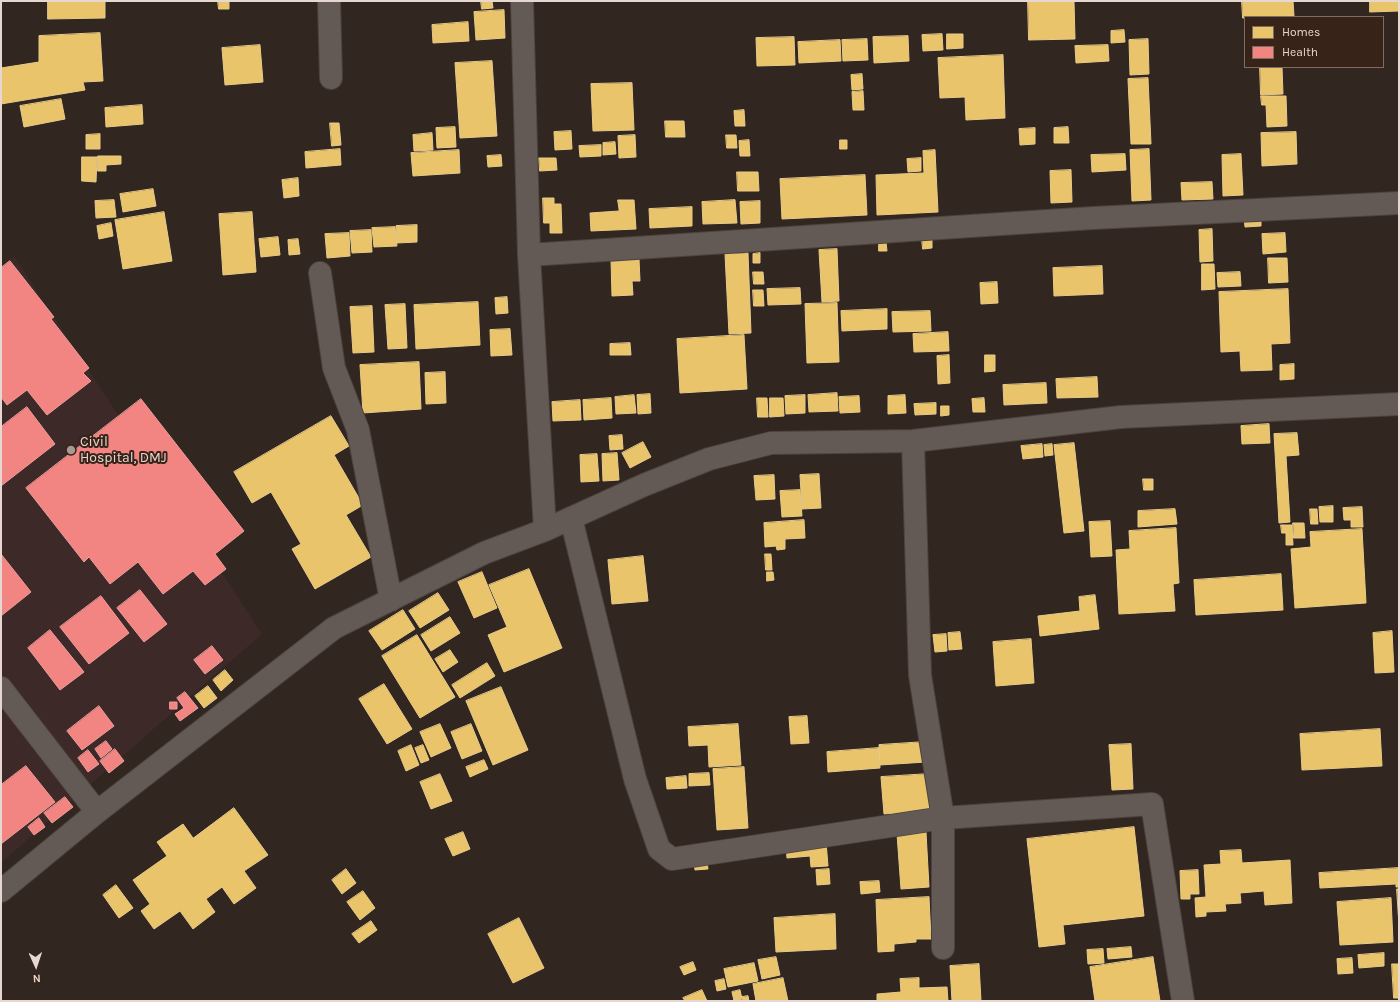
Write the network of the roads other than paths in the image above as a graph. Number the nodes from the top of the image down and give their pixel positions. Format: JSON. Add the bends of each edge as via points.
{"nodes":[{"id":1,"x":329,"y":1,"type":"edge"},
{"id":2,"x":522,"y":1,"type":"edge"},
{"id":3,"x":331,"y":78,"type":"dead end"},
{"id":4,"x":1399,"y":203,"type":"edge"},
{"id":5,"x":529,"y":255,"type":"junction"},
{"id":6,"x":320,"y":273,"type":"dead end"},
{"id":7,"x":1399,"y":404,"type":"edge"},
{"id":8,"x":913,"y":441,"type":"junction"},
{"id":9,"x":571,"y":518,"type":"junction"},
{"id":10,"x":545,"y":530,"type":"junction"},
{"id":11,"x":391,"y":600,"type":"junction"},
{"id":12,"x":1,"y":688,"type":"edge"},
{"id":13,"x":97,"y":812,"type":"junction"},
{"id":14,"x":943,"y":818,"type":"junction"},
{"id":15,"x":1,"y":892,"type":"edge"},
{"id":16,"x":944,"y":948,"type":"dead end"},
{"id":17,"x":1183,"y":1001,"type":"edge"}],
"edges":[{"from":1,"to":3,"type":"street"},
{"from":2,"to":5,"type":"street"},
{"from":4,"to":5,"type":"street","via":[[1093,218]]},
{"from":5,"to":10,"type":"street"},
{"from":6,"to":11,"type":"street","via":[[334,368],[358,430]]},
{"from":7,"to":8,"type":"street","via":[[1121,417]]},
{"from":8,"to":9,"type":"street","via":[[771,443],[709,459]]},
{"from":8,"to":14,"type":"street","via":[[920,675]]},
{"from":9,"to":10,"type":"street"},
{"from":9,"to":14,"type":"street","via":[[635,779],[659,849],[672,859]]},
{"from":10,"to":11,"type":"street","via":[[484,553]]},
{"from":11,"to":13,"type":"street","via":[[334,628]]},
{"from":12,"to":13,"type":"street"},
{"from":13,"to":15,"type":"street"},
{"from":14,"to":16,"type":"street"},
{"from":14,"to":17,"type":"street","via":[[1152,804]]}]}
